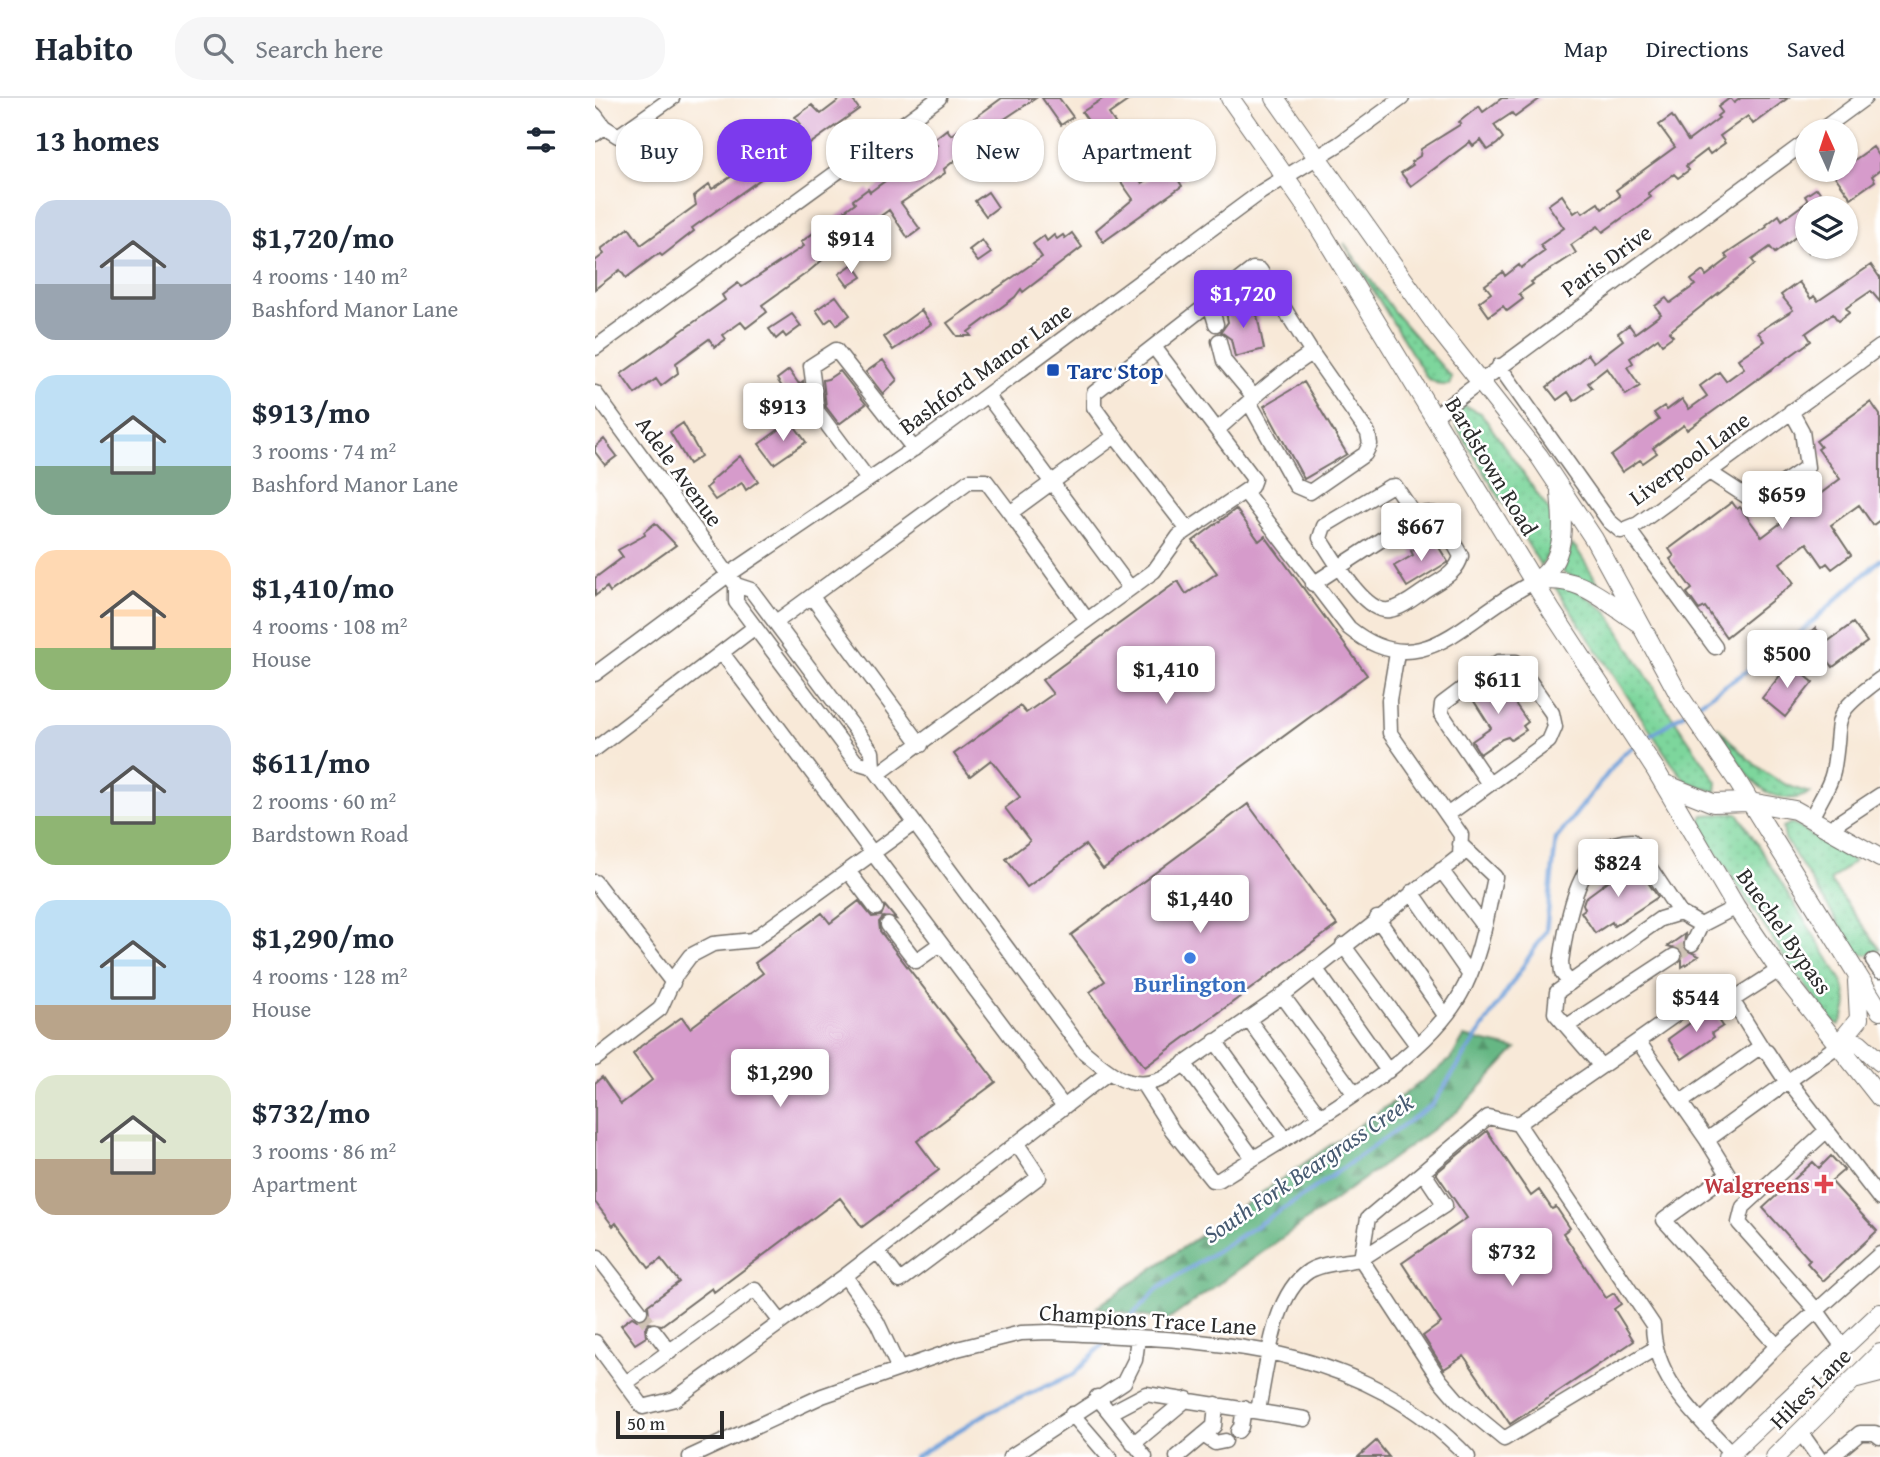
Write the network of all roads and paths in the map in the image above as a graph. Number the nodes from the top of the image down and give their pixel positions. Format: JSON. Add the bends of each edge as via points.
{"nodes":[{"id":1,"x":672,"y":98,"type":"edge"},
{"id":2,"x":939,"y":98,"type":"edge"},
{"id":3,"x":1230,"y":98,"type":"edge"},
{"id":4,"x":1275,"y":98,"type":"edge"},
{"id":5,"x":1402,"y":98,"type":"edge"},
{"id":6,"x":1865,"y":98,"type":"edge"},
{"id":7,"x":595,"y":114,"type":"edge"},
{"id":8,"x":1836,"y":119,"type":"edge"},
{"id":9,"x":600,"y":130,"type":"edge"},
{"id":10,"x":1795,"y":150,"type":"edge"},
{"id":11,"x":1317,"y":156,"type":"junction"},
{"id":12,"x":1285,"y":176,"type":"junction"},
{"id":13,"x":1209,"y":301,"type":"junction"},
{"id":14,"x":1216,"y":324,"type":"dead end"},
{"id":15,"x":1219,"y":341,"type":"dead end"},
{"id":16,"x":1154,"y":347,"type":"junction"},
{"id":17,"x":595,"y":348,"type":"edge"},
{"id":18,"x":1879,"y":349,"type":"edge"},
{"id":19,"x":1313,"y":353,"type":"junction"},
{"id":20,"x":1499,"y":366,"type":"junction"},
{"id":21,"x":1480,"y":379,"type":"junction"},
{"id":22,"x":595,"y":393,"type":"edge"},
{"id":23,"x":987,"y":395,"type":"junction"},
{"id":24,"x":1252,"y":400,"type":"junction"},
{"id":25,"x":1791,"y":411,"type":"junction"},
{"id":26,"x":1433,"y":417,"type":"junction"},
{"id":27,"x":1217,"y":430,"type":"junction"},
{"id":28,"x":1115,"y":436,"type":"junction"},
{"id":29,"x":914,"y":449,"type":"junction"},
{"id":30,"x":1709,"y":472,"type":"junction"},
{"id":31,"x":867,"y":478,"type":"junction"},
{"id":32,"x":1051,"y":483,"type":"junction"},
{"id":33,"x":1559,"y":487,"type":"junction"},
{"id":34,"x":1245,"y":492,"type":"junction"},
{"id":35,"x":1010,"y":513,"type":"junction"},
{"id":36,"x":1416,"y":517,"type":"junction"},
{"id":37,"x":1628,"y":528,"type":"junction"},
{"id":38,"x":1188,"y":530,"type":"junction"},
{"id":39,"x":1340,"y":566,"type":"junction"},
{"id":40,"x":732,"y":580,"type":"junction"},
{"id":41,"x":1534,"y":582,"type":"junction"},
{"id":42,"x":1313,"y":584,"type":"junction"},
{"id":43,"x":1130,"y":588,"type":"junction"},
{"id":44,"x":812,"y":597,"type":"junction"},
{"id":45,"x":1087,"y":620,"type":"junction"},
{"id":46,"x":776,"y":622,"type":"junction"},
{"id":47,"x":1640,"y":624,"type":"junction"},
{"id":48,"x":755,"y":627,"type":"junction"},
{"id":49,"x":1715,"y":647,"type":"dead end"},
{"id":50,"x":722,"y":653,"type":"junction"},
{"id":51,"x":1397,"y":653,"type":"junction"},
{"id":52,"x":595,"y":674,"type":"edge"},
{"id":53,"x":1880,"y":679,"type":"edge"},
{"id":54,"x":921,"y":745,"type":"junction"},
{"id":55,"x":595,"y":749,"type":"edge"},
{"id":56,"x":876,"y":771,"type":"junction"},
{"id":57,"x":1659,"y":776,"type":"junction"},
{"id":58,"x":1489,"y":784,"type":"junction"},
{"id":59,"x":1879,"y":798,"type":"edge"},
{"id":60,"x":1750,"y":802,"type":"junction"},
{"id":61,"x":1447,"y":815,"type":"junction"},
{"id":62,"x":1812,"y":817,"type":"junction"},
{"id":63,"x":914,"y":822,"type":"junction"},
{"id":64,"x":1830,"y":828,"type":"junction"},
{"id":65,"x":1460,"y":844,"type":"junction"},
{"id":66,"x":871,"y":854,"type":"junction"},
{"id":67,"x":1880,"y":858,"type":"edge"},
{"id":68,"x":1441,"y":870,"type":"junction"},
{"id":69,"x":848,"y":871,"type":"junction"},
{"id":70,"x":595,"y":882,"type":"edge"},
{"id":71,"x":1412,"y":892,"type":"junction"},
{"id":72,"x":1736,"y":907,"type":"junction"},
{"id":73,"x":876,"y":908,"type":"dead end"},
{"id":74,"x":1680,"y":913,"type":"junction"},
{"id":75,"x":1377,"y":918,"type":"junction"},
{"id":76,"x":888,"y":925,"type":"dead end"},
{"id":77,"x":1702,"y":925,"type":"junction"},
{"id":78,"x":1483,"y":927,"type":"junction"},
{"id":79,"x":940,"y":944,"type":"junction"},
{"id":80,"x":1692,"y":944,"type":"tunnel mouth"},
{"id":81,"x":1343,"y":945,"type":"junction"},
{"id":82,"x":1674,"y":956,"type":"tunnel mouth"},
{"id":83,"x":1315,"y":968,"type":"junction"},
{"id":84,"x":1779,"y":970,"type":"junction"},
{"id":85,"x":1469,"y":974,"type":"junction"},
{"id":86,"x":1857,"y":976,"type":"junction"},
{"id":87,"x":673,"y":983,"type":"junction"},
{"id":88,"x":1570,"y":984,"type":"junction"},
{"id":89,"x":1282,"y":995,"type":"junction"},
{"id":90,"x":1732,"y":1000,"type":"junction"},
{"id":91,"x":1880,"y":1011,"type":"edge"},
{"id":92,"x":1444,"y":1015,"type":"junction"},
{"id":93,"x":1248,"y":1019,"type":"junction"},
{"id":94,"x":1566,"y":1026,"type":"junction"},
{"id":95,"x":1215,"y":1041,"type":"junction"},
{"id":96,"x":1638,"y":1041,"type":"junction"},
{"id":97,"x":1417,"y":1045,"type":"junction"},
{"id":98,"x":1837,"y":1046,"type":"junction"},
{"id":99,"x":1762,"y":1048,"type":"junction"},
{"id":100,"x":595,"y":1059,"type":"edge"},
{"id":101,"x":1880,"y":1062,"type":"edge"},
{"id":102,"x":1184,"y":1063,"type":"junction"},
{"id":103,"x":1600,"y":1066,"type":"junction"},
{"id":104,"x":1388,"y":1071,"type":"junction"},
{"id":105,"x":1109,"y":1072,"type":"junction"},
{"id":106,"x":1787,"y":1081,"type":"junction"},
{"id":107,"x":1143,"y":1084,"type":"junction"},
{"id":108,"x":1354,"y":1093,"type":"junction"},
{"id":109,"x":1880,"y":1098,"type":"edge"},
{"id":110,"x":1681,"y":1102,"type":"junction"},
{"id":111,"x":1064,"y":1107,"type":"junction"},
{"id":112,"x":1319,"y":1115,"type":"junction"},
{"id":113,"x":1518,"y":1124,"type":"junction"},
{"id":114,"x":1827,"y":1130,"type":"junction"},
{"id":115,"x":1285,"y":1138,"type":"junction"},
{"id":116,"x":1707,"y":1140,"type":"junction"},
{"id":117,"x":1017,"y":1144,"type":"junction"},
{"id":118,"x":1253,"y":1158,"type":"junction"},
{"id":119,"x":1423,"y":1172,"type":"junction"},
{"id":120,"x":1880,"y":1199,"type":"edge"},
{"id":121,"x":877,"y":1251,"type":"junction"},
{"id":122,"x":1880,"y":1254,"type":"edge"},
{"id":123,"x":595,"y":1259,"type":"edge"},
{"id":124,"x":1361,"y":1259,"type":"junction"},
{"id":125,"x":845,"y":1276,"type":"junction"},
{"id":126,"x":640,"y":1311,"type":"tunnel mouth"},
{"id":127,"x":1817,"y":1311,"type":"junction"},
{"id":128,"x":1880,"y":1313,"type":"edge"},
{"id":129,"x":781,"y":1322,"type":"junction"},
{"id":130,"x":655,"y":1331,"type":"tunnel mouth"},
{"id":131,"x":1138,"y":1338,"type":"junction"},
{"id":132,"x":595,"y":1342,"type":"edge"},
{"id":133,"x":1777,"y":1346,"type":"junction"},
{"id":134,"x":1843,"y":1347,"type":"junction"},
{"id":135,"x":1654,"y":1349,"type":"junction"},
{"id":136,"x":670,"y":1352,"type":"junction"},
{"id":137,"x":1270,"y":1352,"type":"junction"},
{"id":138,"x":1880,"y":1353,"type":"edge"},
{"id":139,"x":899,"y":1369,"type":"junction"},
{"id":140,"x":1880,"y":1373,"type":"edge"},
{"id":141,"x":1853,"y":1380,"type":"junction"},
{"id":142,"x":626,"y":1383,"type":"junction"},
{"id":143,"x":1097,"y":1397,"type":"junction"},
{"id":144,"x":1187,"y":1399,"type":"junction"},
{"id":145,"x":1216,"y":1404,"type":"junction"},
{"id":146,"x":1251,"y":1409,"type":"junction"},
{"id":147,"x":1110,"y":1413,"type":"junction"},
{"id":148,"x":1072,"y":1414,"type":"junction"},
{"id":149,"x":1305,"y":1419,"type":"dead end"},
{"id":150,"x":1702,"y":1421,"type":"junction"},
{"id":151,"x":1238,"y":1431,"type":"dead end"},
{"id":152,"x":1801,"y":1433,"type":"junction"},
{"id":153,"x":1203,"y":1435,"type":"junction"},
{"id":154,"x":1880,"y":1437,"type":"edge"},
{"id":155,"x":1226,"y":1441,"type":"dead end"},
{"id":156,"x":1133,"y":1444,"type":"junction"},
{"id":157,"x":1729,"y":1455,"type":"edge"},
{"id":158,"x":690,"y":1457,"type":"edge"},
{"id":159,"x":1010,"y":1457,"type":"edge"},
{"id":160,"x":1109,"y":1457,"type":"edge"},
{"id":161,"x":1145,"y":1457,"type":"edge"},
{"id":162,"x":1177,"y":1457,"type":"edge"},
{"id":163,"x":1467,"y":1457,"type":"edge"},
{"id":164,"x":1775,"y":1457,"type":"edge"},
{"id":165,"x":1818,"y":1457,"type":"edge"},
{"id":166,"x":1831,"y":1457,"type":"edge"}],
"edges":[{"from":1,"to":9,"type":"street","via":[[618,136]]},
{"from":2,"to":17,"type":"street"},
{"from":3,"to":12,"type":"main road","name":"Bardstown Road"},
{"from":4,"to":11,"type":"main road","name":"Bardstown Road"},
{"from":5,"to":11,"type":"street","name":"Bashford Manor Lane"},
{"from":6,"to":8,"type":"street"},
{"from":7,"to":9,"type":"street"},
{"from":10,"to":20,"type":"street","name":"Paris Drive"},
{"from":11,"to":12,"type":"street","name":"Bashford Manor Lane"},
{"from":11,"to":21,"type":"main road","name":"Bardstown Road","via":[[1438,328]]},
{"from":12,"to":23,"type":"street","name":"Bashford Manor Lane"},
{"from":12,"to":26,"type":"main road","name":"Bardstown Road"},
{"from":13,"to":14,"type":"street"},
{"from":13,"to":16,"type":"street"},
{"from":13,"to":19,"type":"street","via":[[1253,269],[1260,270]]},
{"from":15,"to":24,"type":"street","via":[[1224,361]]},
{"from":16,"to":27,"type":"street"},
{"from":16,"to":28,"type":"street","via":[[1094,393],[1094,407]]},
{"from":18,"to":25,"type":"street","name":"Liverpool Lane"},
{"from":19,"to":24,"type":"street"},
{"from":19,"to":24,"type":"street","via":[[1368,433],[1370,444],[1365,454],[1319,488],[1310,492],[1296,486]]},
{"from":20,"to":21,"type":"street","name":"Paris Drive"},
{"from":20,"to":37,"type":"street","name":"Liverpool Lane","via":[[1609,521],[1621,531]]},
{"from":21,"to":26,"type":"street","name":"Paris Drive"},
{"from":21,"to":33,"type":"main road","name":"Bardstown Road"},
{"from":22,"to":40,"type":"street","name":"Adele Avenue"},
{"from":23,"to":29,"type":"street","name":"Bashford Manor Lane"},
{"from":23,"to":32,"type":"street"},
{"from":24,"to":27,"type":"street"},
{"from":25,"to":30,"type":"street","name":"Liverpool Lane"},
{"from":25,"to":30,"type":"street","via":[[1802,431],[1807,467],[1755,502]]},
{"from":26,"to":41,"type":"main road","name":"Bardstown Road"},
{"from":27,"to":34,"type":"street","via":[[1254,479]]},
{"from":28,"to":32,"type":"street"},
{"from":28,"to":38,"type":"street"},
{"from":29,"to":31,"type":"street","name":"Bashford Manor Lane"},
{"from":29,"to":31,"type":"street","via":[[836,350],[811,366],[814,402]]},
{"from":30,"to":37,"type":"street","name":"Liverpool Lane"},
{"from":31,"to":40,"type":"street","name":"Bashford Manor Lane"},
{"from":32,"to":35,"type":"street"},
{"from":32,"to":43,"type":"street"},
{"from":33,"to":41,"type":"main road","via":[[1563,530],[1557,560]]},
{"from":33,"to":47,"type":"main road","name":"Bardstown Road","via":[[1594,539]]},
{"from":34,"to":38,"type":"street"},
{"from":34,"to":42,"type":"street"},
{"from":35,"to":44,"type":"street","via":[[986,481],[969,481]]},
{"from":35,"to":45,"type":"street"},
{"from":36,"to":39,"type":"street"},
{"from":36,"to":39,"type":"street","via":[[1395,486],[1324,526],[1320,538]]},
{"from":36,"to":39,"type":"street","via":[[1430,512],[1439,515],[1461,556],[1451,574],[1390,610],[1380,610],[1368,605]]},
{"from":37,"to":49,"type":"street"},
{"from":38,"to":43,"type":"street","via":[[1154,571]]},
{"from":39,"to":42,"type":"street"},
{"from":40,"to":46,"type":"street","via":[[751,590]]},
{"from":40,"to":48,"type":"street","via":[[736,601]]},
{"from":40,"to":52,"type":"street","name":"Bashford Manor Lane"},
{"from":41,"to":47,"type":"main road","via":[[1553,578],[1576,582]]},
{"from":41,"to":51,"type":"street","via":[[1439,643]]},
{"from":41,"to":57,"type":"main road","name":"Bardstown Road"},
{"from":42,"to":51,"type":"street","via":[[1366,643]]},
{"from":43,"to":45,"type":"street"},
{"from":44,"to":46,"type":"street"},
{"from":44,"to":54,"type":"street"},
{"from":45,"to":54,"type":"street"},
{"from":46,"to":56,"type":"street","via":[[872,752]]},
{"from":47,"to":60,"type":"main road","name":"Bardstown Road","via":[[1679,695]]},
{"from":48,"to":50,"type":"street"},
{"from":48,"to":56,"type":"street","via":[[856,762]]},
{"from":50,"to":55,"type":"street"},
{"from":50,"to":66,"type":"street"},
{"from":51,"to":61,"type":"street","via":[[1389,733]]},
{"from":53,"to":62,"type":"street","via":[[1840,715],[1833,774]]},
{"from":54,"to":56,"type":"street"},
{"from":56,"to":63,"type":"street"},
{"from":57,"to":60,"type":"main road","via":[[1713,803]]},
{"from":57,"to":72,"type":"main road","name":"Buechel Bypass"},
{"from":58,"to":58,"type":"street","via":[[1549,741],[1555,727],[1552,713],[1515,662],[1493,665],[1443,704],[1441,713]]},
{"from":58,"to":61,"type":"street"},
{"from":59,"to":64,"type":"street"},
{"from":60,"to":62,"type":"main road"},
{"from":60,"to":86,"type":"main road","name":"Buechel Bypass"},
{"from":61,"to":65,"type":"street","via":[[1461,835]]},
{"from":62,"to":64,"type":"main road"},
{"from":63,"to":66,"type":"street"},
{"from":63,"to":105,"type":"street","via":[[1083,1051]]},
{"from":64,"to":67,"type":"main road"},
{"from":65,"to":68,"type":"street","via":[[1460,856]]},
{"from":65,"to":78,"type":"street","via":[[1495,877]]},
{"from":66,"to":69,"type":"street"},
{"from":66,"to":79,"type":"street"},
{"from":68,"to":71,"type":"street"},
{"from":68,"to":78,"type":"street"},
{"from":69,"to":73,"type":"street"},
{"from":69,"to":87,"type":"street","via":[[753,940],[713,944],[695,952]]},
{"from":70,"to":87,"type":"street"},
{"from":71,"to":75,"type":"street"},
{"from":71,"to":85,"type":"street"},
{"from":72,"to":77,"type":"street"},
{"from":72,"to":84,"type":"main road","name":"Buechel Bypass"},
{"from":74,"to":77,"type":"street"},
{"from":74,"to":88,"type":"street","via":[[1660,919]]},
{"from":74,"to":88,"type":"street","via":[[1632,841],[1619,842],[1583,872],[1561,962]]},
{"from":75,"to":81,"type":"street"},
{"from":75,"to":92,"type":"street"},
{"from":76,"to":79,"type":"street","via":[[916,961]]},
{"from":77,"to":80,"type":"street"},
{"from":78,"to":85,"type":"street"},
{"from":79,"to":111,"type":"street"},
{"from":81,"to":83,"type":"street"},
{"from":81,"to":97,"type":"street"},
{"from":82,"to":94,"type":"street"},
{"from":83,"to":89,"type":"street"},
{"from":83,"to":104,"type":"street"},
{"from":84,"to":90,"type":"street"},
{"from":84,"to":98,"type":"main road","name":"Buechel Bypass"},
{"from":85,"to":92,"type":"street","via":[[1460,996]]},
{"from":86,"to":91,"type":"main road","name":"Buechel Bypass"},
{"from":86,"to":98,"type":"main road","via":[[1859,1019]]},
{"from":87,"to":100,"type":"street","via":[[660,1009]]},
{"from":88,"to":94,"type":"street","via":[[1557,992],[1555,1013]]},
{"from":89,"to":93,"type":"street"},
{"from":89,"to":108,"type":"street"},
{"from":90,"to":96,"type":"street","via":[[1726,1004],[1716,986]]},
{"from":90,"to":99,"type":"street"},
{"from":92,"to":97,"type":"street"},
{"from":93,"to":95,"type":"street"},
{"from":93,"to":112,"type":"street"},
{"from":94,"to":103,"type":"street"},
{"from":95,"to":102,"type":"street"},
{"from":95,"to":115,"type":"street"},
{"from":96,"to":103,"type":"street"},
{"from":96,"to":110,"type":"street"},
{"from":97,"to":104,"type":"street"},
{"from":98,"to":101,"type":"main road","via":[[1859,1043]]},
{"from":98,"to":106,"type":"street"},
{"from":98,"to":109,"type":"main road","name":"Buechel Bypass"},
{"from":99,"to":106,"type":"street"},
{"from":99,"to":110,"type":"street"},
{"from":102,"to":107,"type":"street","via":[[1164,1078]]},
{"from":102,"to":118,"type":"street"},
{"from":103,"to":113,"type":"street"},
{"from":104,"to":108,"type":"street"},
{"from":105,"to":107,"type":"street","via":[[1120,1081]]},
{"from":105,"to":111,"type":"street"},
{"from":106,"to":114,"type":"street"},
{"from":106,"to":116,"type":"street"},
{"from":107,"to":118,"type":"street","via":[[1212,1180]]},
{"from":108,"to":112,"type":"street"},
{"from":110,"to":116,"type":"street"},
{"from":111,"to":117,"type":"street"},
{"from":112,"to":115,"type":"street"},
{"from":113,"to":119,"type":"street","via":[[1488,1117]]},
{"from":113,"to":135,"type":"street","via":[[1653,1325]]},
{"from":114,"to":120,"type":"street"},
{"from":114,"to":127,"type":"street","via":[[1739,1214],[1739,1223]]},
{"from":115,"to":118,"type":"street"},
{"from":116,"to":133,"type":"street","via":[[1728,1174],[1664,1220]]},
{"from":117,"to":121,"type":"street"},
{"from":117,"to":121,"type":"street","via":[[1039,1177],[900,1281]]},
{"from":119,"to":124,"type":"street","via":[[1368,1218]]},
{"from":119,"to":124,"type":"street","via":[[1445,1205]]},
{"from":121,"to":125,"type":"street"},
{"from":122,"to":127,"type":"street"},
{"from":123,"to":126,"type":"street","via":[[598,1257]]},
{"from":124,"to":135,"type":"street","via":[[1440,1380],[1504,1439]]},
{"from":124,"to":137,"type":"street","via":[[1310,1270],[1287,1291]]},
{"from":125,"to":129,"type":"street"},
{"from":125,"to":139,"type":"street","via":[[882,1330]]},
{"from":127,"to":133,"type":"street"},
{"from":127,"to":134,"type":"street"},
{"from":128,"to":134,"type":"main road"},
{"from":129,"to":136,"type":"street","via":[[755,1289]]},
{"from":129,"to":142,"type":"street","via":[[675,1399],[643,1407]]},
{"from":130,"to":136,"type":"street"},
{"from":131,"to":137,"type":"street","name":"Champions Trace Lane"},
{"from":131,"to":139,"type":"street","name":"Champions Trace Lane","via":[[1021,1333]]},
{"from":131,"to":143,"type":"street","via":[[1131,1372],[1124,1382]]},
{"from":132,"to":142,"type":"street"},
{"from":133,"to":150,"type":"street"},
{"from":134,"to":157,"type":"main road"},
{"from":135,"to":150,"type":"street","via":[[1672,1386]]},
{"from":136,"to":142,"type":"street"},
{"from":137,"to":146,"type":"street"},
{"from":137,"to":163,"type":"street","name":"Champions Trace Lane","via":[[1333,1367],[1377,1387],[1447,1434]]},
{"from":138,"to":141,"type":"main road","name":"Hikes Lane"},
{"from":139,"to":158,"type":"street","name":"Champions Trace Lane","via":[[822,1396]]},
{"from":140,"to":141,"type":"main road"},
{"from":141,"to":152,"type":"main road","name":"Hikes Lane"},
{"from":143,"to":147,"type":"street"},
{"from":143,"to":148,"type":"street"},
{"from":144,"to":145,"type":"street"},
{"from":144,"to":147,"type":"street","via":[[1146,1394]]},
{"from":144,"to":156,"type":"street"},
{"from":145,"to":146,"type":"street"},
{"from":145,"to":153,"type":"street","via":[[1214,1426]]},
{"from":146,"to":149,"type":"street"},
{"from":146,"to":151,"type":"street"},
{"from":147,"to":156,"type":"street"},
{"from":148,"to":159,"type":"street"},
{"from":148,"to":160,"type":"street"},
{"from":150,"to":157,"type":"street"},
{"from":152,"to":164,"type":"main road","name":"Hikes Lane"},
{"from":152,"to":165,"type":"street"},
{"from":153,"to":155,"type":"street","via":[[1215,1443]]},
{"from":153,"to":162,"type":"street"},
{"from":154,"to":166,"type":"street","via":[[1860,1433]]},
{"from":156,"to":161,"type":"street"}]}
